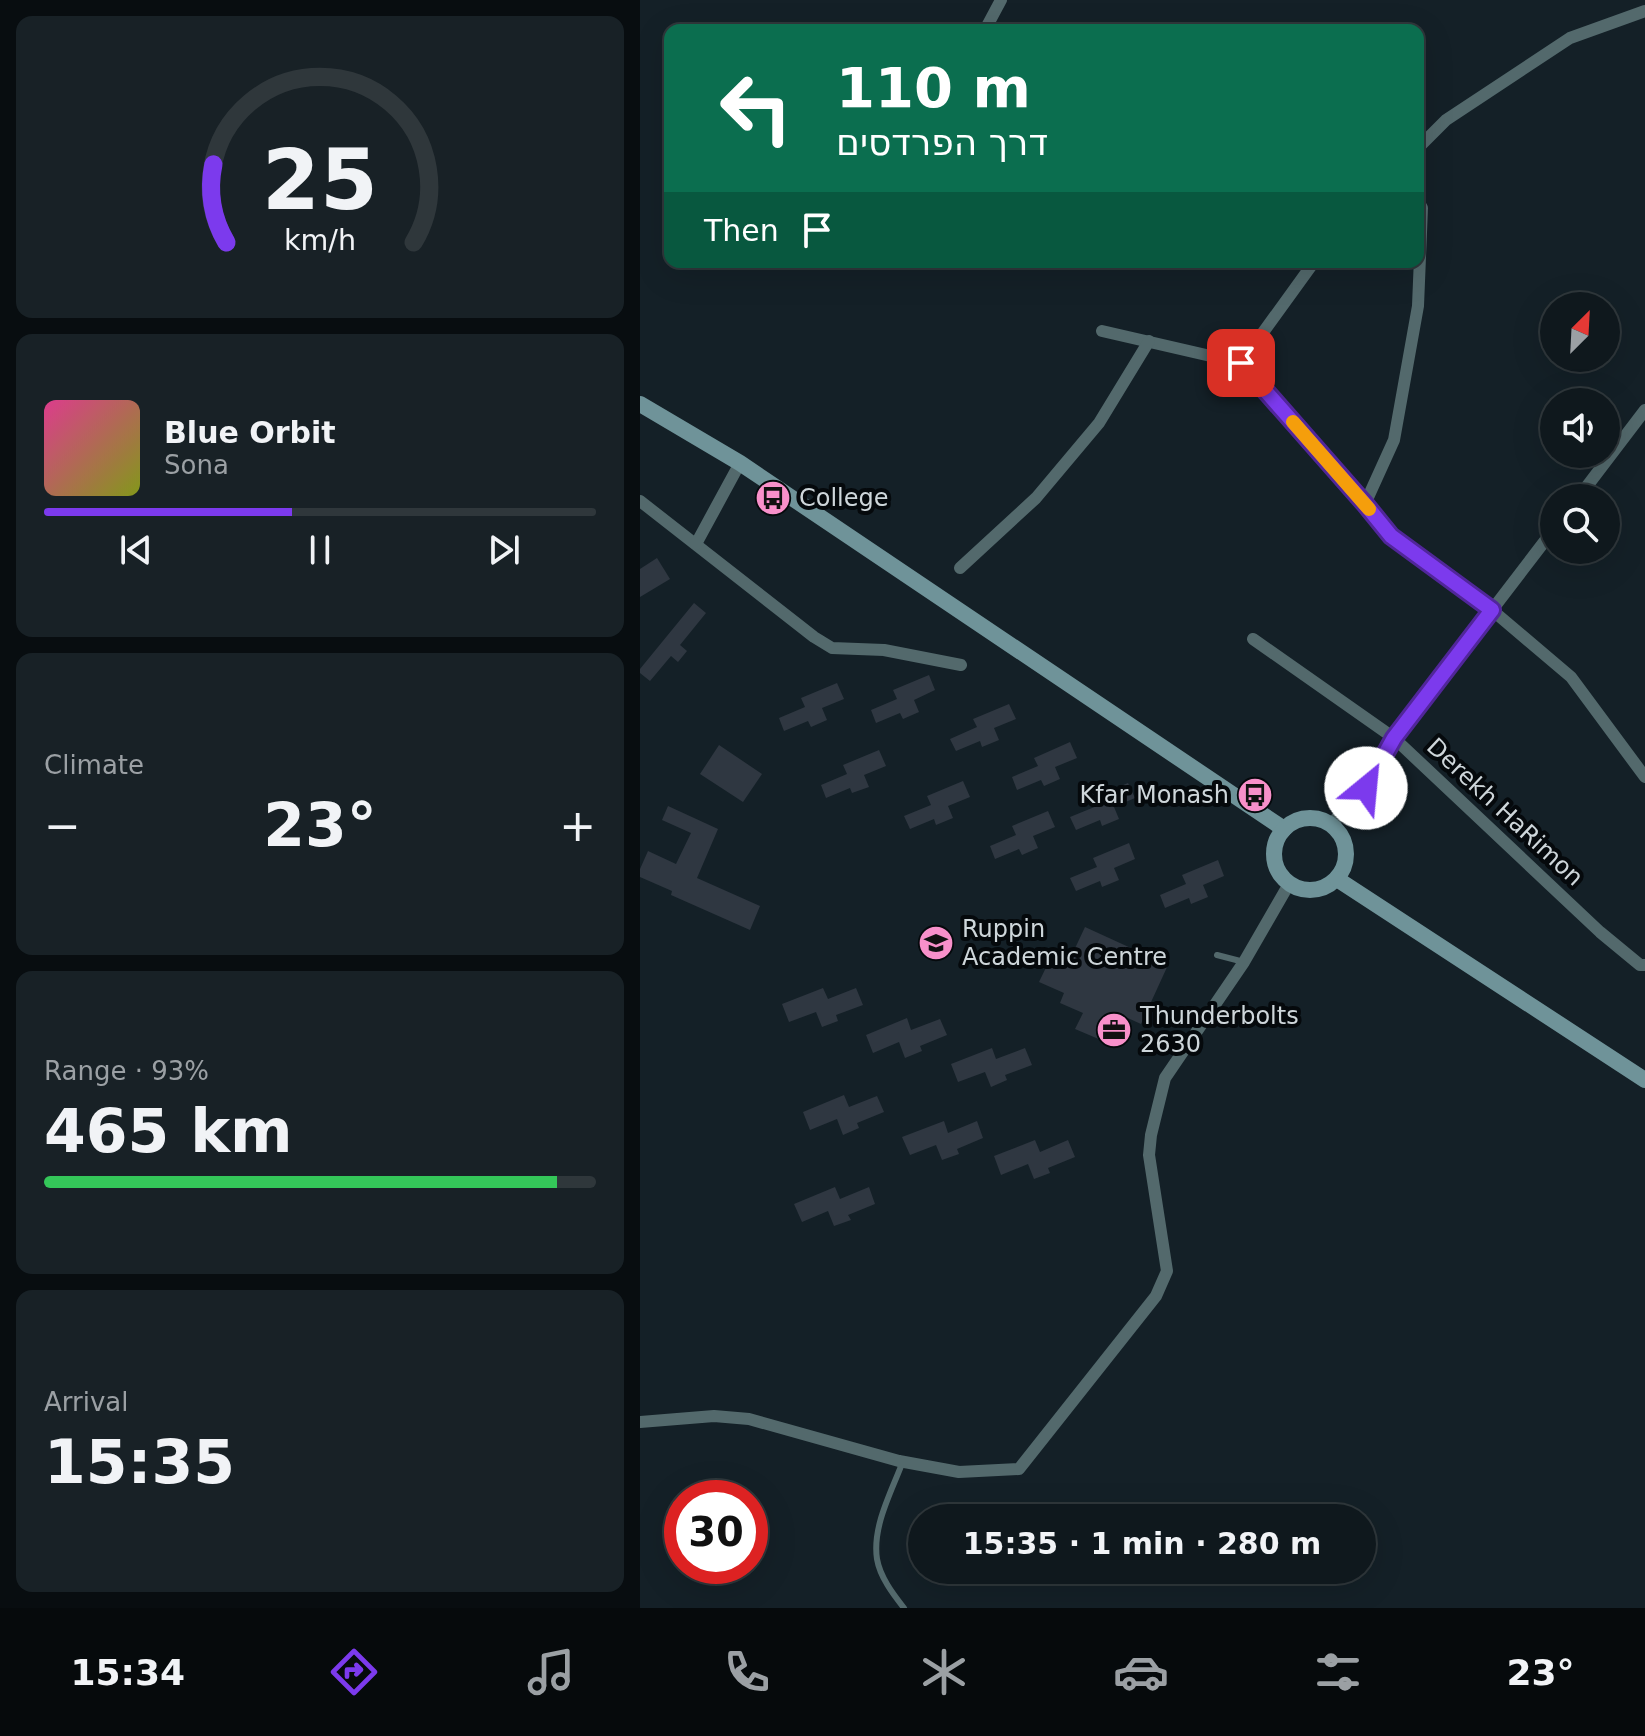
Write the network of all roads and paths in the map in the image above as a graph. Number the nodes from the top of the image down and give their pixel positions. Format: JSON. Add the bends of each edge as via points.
{"nodes":[{"id":1,"x":1001,"y":0,"type":"edge"},
{"id":2,"x":1645,"y":11,"type":"edge"},
{"id":3,"x":988,"y":24,"type":"edge"},
{"id":4,"x":1424,"y":138,"type":"edge"},
{"id":5,"x":1310,"y":268,"type":"edge"},
{"id":6,"x":1420,"y":268,"type":"edge"},
{"id":7,"x":1102,"y":331,"type":"dead end"},
{"id":8,"x":1149,"y":341,"type":"junction"},
{"id":9,"x":1241,"y":363,"type":"junction"},
{"id":10,"x":640,"y":404,"type":"edge"},
{"id":11,"x":1645,"y":410,"type":"edge"},
{"id":12,"x":740,"y":463,"type":"junction"},
{"id":13,"x":1589,"y":484,"type":"edge"},
{"id":14,"x":640,"y":501,"type":"edge"},
{"id":15,"x":1365,"y":504,"type":"junction"},
{"id":16,"x":696,"y":544,"type":"junction"},
{"id":17,"x":1540,"y":547,"type":"edge"},
{"id":18,"x":960,"y":568,"type":"dead end"},
{"id":19,"x":1492,"y":610,"type":"junction"},
{"id":20,"x":1253,"y":639,"type":"dead end"},
{"id":21,"x":961,"y":665,"type":"dead end"},
{"id":22,"x":1394,"y":738,"type":"junction"},
{"id":23,"x":1645,"y":777,"type":"edge"},
{"id":24,"x":1331,"y":824,"type":"junction"},
{"id":25,"x":1284,"y":829,"type":"junction"},
{"id":26,"x":1337,"y":879,"type":"junction"},
{"id":27,"x":1289,"y":884,"type":"junction"},
{"id":28,"x":1217,"y":955,"type":"dead end"},
{"id":29,"x":1244,"y":962,"type":"junction"},
{"id":30,"x":1645,"y":965,"type":"edge"},
{"id":31,"x":1645,"y":1080,"type":"edge"},
{"id":32,"x":640,"y":1422,"type":"edge"},
{"id":33,"x":903,"y":1461,"type":"junction"},
{"id":34,"x":904,"y":1608,"type":"edge"}],
"edges":[{"from":1,"to":3,"type":"street"},
{"from":2,"to":4,"type":"street","via":[[1570,38]]},
{"from":5,"to":9,"type":"street"},
{"from":6,"to":15,"type":"street","via":[[1418,306],[1394,440]]},
{"from":7,"to":8,"type":"street"},
{"from":8,"to":9,"type":"street"},
{"from":8,"to":18,"type":"street","via":[[1099,423],[1036,498]]},
{"from":9,"to":15,"type":"street"},
{"from":10,"to":12,"type":"main road"},
{"from":11,"to":13,"type":"street"},
{"from":12,"to":16,"type":"street"},
{"from":12,"to":25,"type":"main road"},
{"from":14,"to":16,"type":"street"},
{"from":15,"to":19,"type":"street","via":[[1391,536]]},
{"from":16,"to":21,"type":"street","via":[[832,648],[884,650]]},
{"from":17,"to":19,"type":"street"},
{"from":19,"to":22,"type":"street"},
{"from":19,"to":23,"type":"street","via":[[1571,677]]},
{"from":20,"to":22,"type":"street","name":"Derekh HaRimon"},
{"from":22,"to":24,"type":"street","via":[[1366,788]]},
{"from":22,"to":30,"type":"street","name":"Derekh HaRimon","via":[[1600,932]]},
{"from":24,"to":25,"type":"main road","via":[[1301,819]]},
{"from":24,"to":26,"type":"main road","via":[[1347,850]]},
{"from":25,"to":27,"type":"main road","via":[[1277,839],[1275,864]]},
{"from":26,"to":27,"type":"main road","via":[[1319,889]]},
{"from":26,"to":31,"type":"main road"},
{"from":27,"to":29,"type":"street"},
{"from":28,"to":29,"type":"lane"},
{"from":29,"to":33,"type":"street","via":[[1165,1078],[1149,1155],[1167,1271],[1156,1296],[1019,1469],[959,1472]]},
{"from":32,"to":33,"type":"street","via":[[749,1419]]},
{"from":33,"to":34,"type":"lane","via":[[879,1525],[877,1559]]}]}
